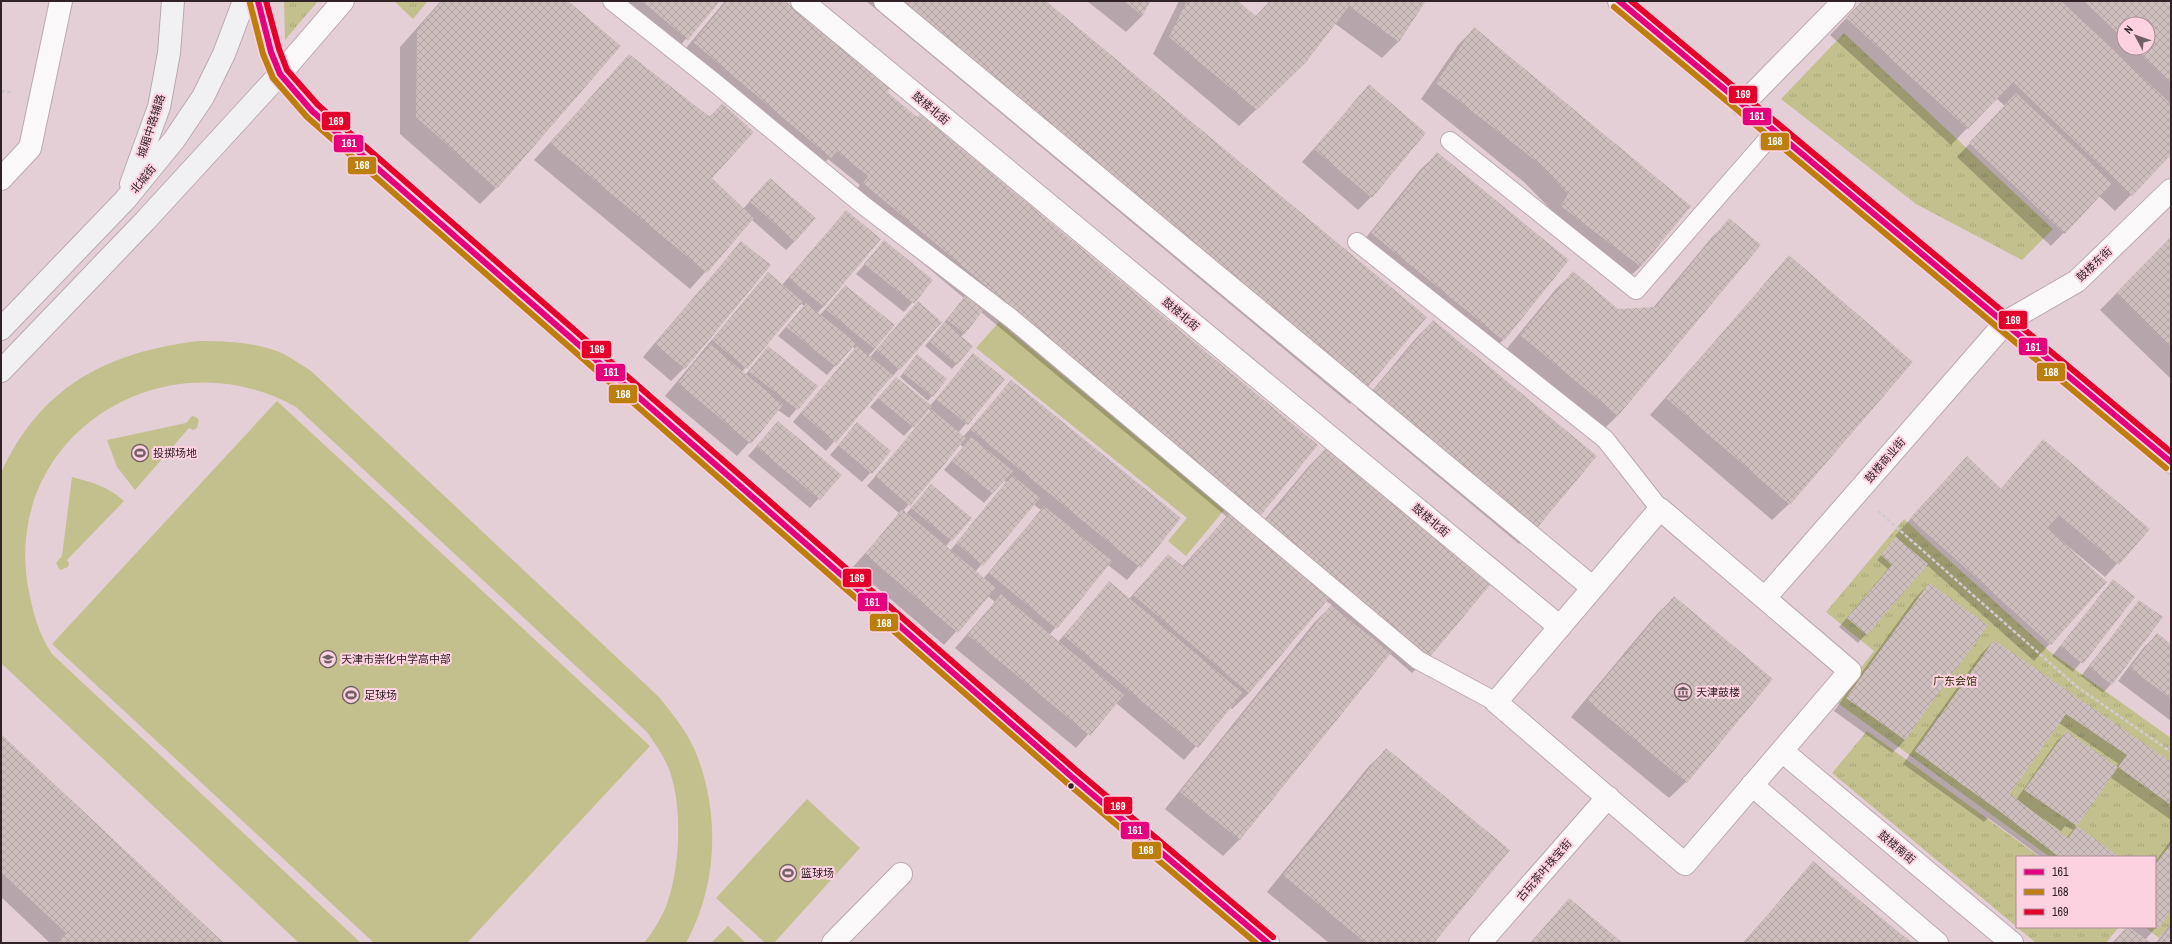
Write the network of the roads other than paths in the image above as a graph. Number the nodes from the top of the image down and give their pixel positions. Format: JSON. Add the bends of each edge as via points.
{"nodes":[{"id":1,"x":61,"y":1,"type":"edge"},
{"id":2,"x":173,"y":1,"type":"edge"},
{"id":3,"x":244,"y":1,"type":"edge"},
{"id":4,"x":258,"y":1,"type":"edge"},
{"id":5,"x":343,"y":1,"type":"edge"},
{"id":6,"x":612,"y":1,"type":"edge"},
{"id":7,"x":802,"y":1,"type":"edge"},
{"id":8,"x":885,"y":1,"type":"edge"},
{"id":9,"x":1619,"y":1,"type":"edge"},
{"id":10,"x":1844,"y":1,"type":"edge"},
{"id":11,"x":280,"y":74,"type":"junction"},
{"id":12,"x":1742,"y":105,"type":"junction"},
{"id":13,"x":1774,"y":132,"type":"junction"},
{"id":14,"x":1450,"y":141,"type":"dead end"},
{"id":15,"x":1,"y":180,"type":"edge"},
{"id":16,"x":2171,"y":190,"type":"edge"},
{"id":17,"x":125,"y":200,"type":"junction"},
{"id":18,"x":1357,"y":242,"type":"dead end"},
{"id":19,"x":2006,"y":322,"type":"junction"},
{"id":20,"x":1,"y":328,"type":"edge"},
{"id":21,"x":1,"y":372,"type":"edge"},
{"id":22,"x":2171,"y":462,"type":"edge"},
{"id":23,"x":1660,"y":509,"type":"junction"},
{"id":24,"x":1593,"y":588,"type":"junction"},
{"id":25,"x":1765,"y":598,"type":"junction"},
{"id":26,"x":1560,"y":627,"type":"junction"},
{"id":27,"x":1496,"y":702,"type":"junction"},
{"id":28,"x":1782,"y":750,"type":"junction"},
{"id":29,"x":1752,"y":785,"type":"junction"},
{"id":30,"x":1608,"y":798,"type":"junction"},
{"id":31,"x":901,"y":874,"type":"dead end"},
{"id":32,"x":833,"y":943,"type":"edge"},
{"id":33,"x":1268,"y":943,"type":"edge"},
{"id":34,"x":1480,"y":943,"type":"edge"},
{"id":35,"x":1937,"y":943,"type":"edge"},
{"id":36,"x":2012,"y":943,"type":"edge"}],
"edges":[{"from":1,"to":15,"type":"street","via":[[30,148]]},
{"from":2,"to":17,"type":"main road","name":"城厢中路辅路","via":[[169,53],[159,107]]},
{"from":3,"to":17,"type":"main road","name":"北城街","via":[[224,54],[203,97],[174,140]]},
{"from":4,"to":11,"type":"main road"},
{"from":5,"to":11,"type":"street"},
{"from":6,"to":27,"type":"lane","via":[[863,205],[1012,320],[1418,660]]},
{"from":7,"to":26,"type":"street","name":"鼓楼北街"},
{"from":8,"to":24,"type":"street"},
{"from":9,"to":12,"type":"main road"},
{"from":10,"to":12,"type":"street"},
{"from":11,"to":21,"type":"main road"},
{"from":11,"to":33,"type":"main road","via":[[312,111],[344,141],[1066,772]]},
{"from":12,"to":13,"type":"main road"},
{"from":13,"to":14,"type":"lane","via":[[1636,290]]},
{"from":13,"to":19,"type":"main road"},
{"from":16,"to":19,"type":"street","name":"鼓楼东街","via":[[2077,280]]},
{"from":17,"to":20,"type":"main road","name":"北城街"},
{"from":18,"to":23,"type":"lane","via":[[1605,439]]},
{"from":19,"to":22,"type":"main road"},
{"from":19,"to":25,"type":"street","name":"鼓楼商业街"},
{"from":23,"to":24,"type":"street"},
{"from":23,"to":25,"type":"street"},
{"from":24,"to":26,"type":"street"},
{"from":25,"to":28,"type":"street","via":[[1850,671]]},
{"from":26,"to":27,"type":"street"},
{"from":27,"to":30,"type":"street"},
{"from":28,"to":29,"type":"street"},
{"from":28,"to":36,"type":"street","name":"鼓楼南街"},
{"from":29,"to":30,"type":"street","via":[[1685,864]]},
{"from":29,"to":35,"type":"street"},
{"from":30,"to":34,"type":"street","name":"古玩茶叶珠宝街"},
{"from":31,"to":32,"type":"street"}]}
